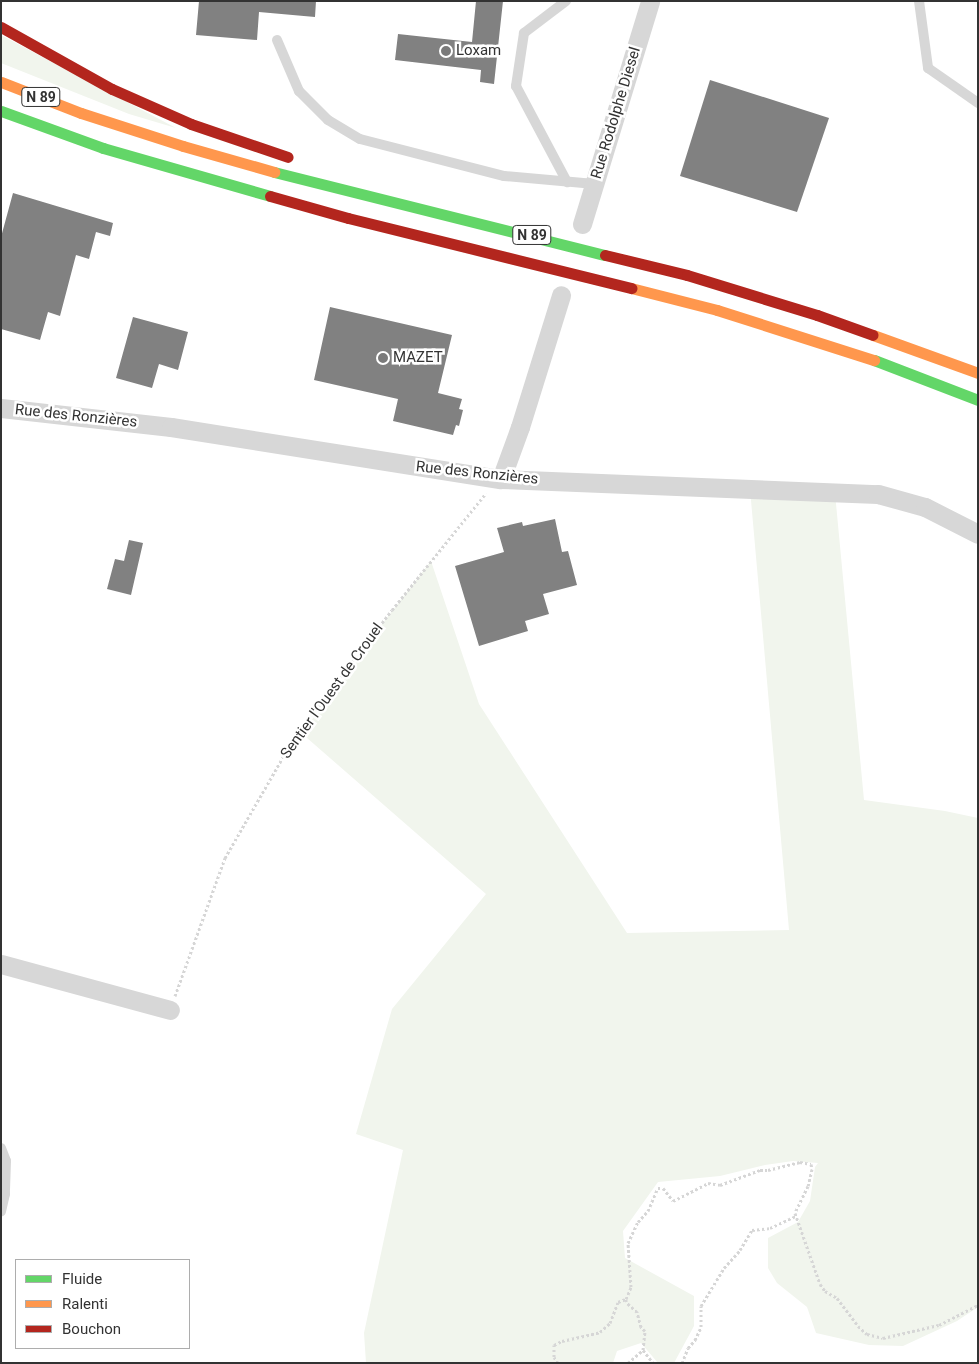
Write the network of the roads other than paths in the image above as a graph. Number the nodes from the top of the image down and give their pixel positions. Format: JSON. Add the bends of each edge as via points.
{"nodes":[{"id":1,"x":566,"y":1,"type":"edge"},
{"id":2,"x":650,"y":1,"type":"edge"},
{"id":3,"x":919,"y":1,"type":"edge"},
{"id":4,"x":1,"y":27,"type":"edge"},
{"id":5,"x":277,"y":40,"type":"dead end"},
{"id":6,"x":1,"y":82,"type":"edge"},
{"id":7,"x":978,"y":103,"type":"edge"},
{"id":8,"x":1,"y":112,"type":"edge"},
{"id":9,"x":301,"y":162,"type":"dead end"},
{"id":10,"x":567,"y":182,"type":"junction"},
{"id":11,"x":595,"y":184,"type":"junction"},
{"id":12,"x":482,"y":212,"type":"dead end"},
{"id":13,"x":582,"y":224,"type":"dead end"},
{"id":14,"x":530,"y":234,"type":"junction"},
{"id":15,"x":561,"y":295,"type":"dead end"},
{"id":16,"x":978,"y":373,"type":"edge"},
{"id":17,"x":978,"y":400,"type":"edge"},
{"id":18,"x":1,"y":408,"type":"edge"},
{"id":19,"x":501,"y":479,"type":"junction"},
{"id":20,"x":978,"y":534,"type":"edge"},
{"id":21,"x":1,"y":964,"type":"edge"},
{"id":22,"x":170,"y":1010,"type":"road end"},
{"id":23,"x":1,"y":1148,"type":"edge"},
{"id":24,"x":1,"y":1212,"type":"edge"}],
"edges":[{"from":1,"to":10,"type":"lane","via":[[524,33],[516,86]]},
{"from":2,"to":11,"type":"street","name":"Rue Rodolphe Diesel"},
{"from":3,"to":7,"type":"lane","via":[[928,68]]},
{"from":4,"to":9,"type":"highway","via":[[112,89],[191,124]]},
{"from":5,"to":10,"type":"lane","via":[[299,90],[328,120],[360,140],[504,176]]},
{"from":6,"to":14,"type":"highway","number":"N 89","via":[[81,113],[183,146],[299,179]]},
{"from":8,"to":17,"type":"highway","number":"N 89","via":[[104,148],[348,218],[717,310],[827,344]]},
{"from":10,"to":11,"type":"lane"},
{"from":11,"to":13,"type":"street","name":"Rue Rodolphe Diesel"},
{"from":12,"to":14,"type":"highway"},
{"from":14,"to":16,"type":"highway","number":"N 89","via":[[687,275],[789,306]]},
{"from":15,"to":19,"type":"street"},
{"from":18,"to":19,"type":"street","name":"Rue des Ronzières","via":[[171,427]]},
{"from":19,"to":20,"type":"street","name":"Rue des Ronzières","via":[[878,494],[925,507]]},
{"from":21,"to":22,"type":"street"},
{"from":23,"to":24,"type":"lane","via":[[6,1161]]}]}
